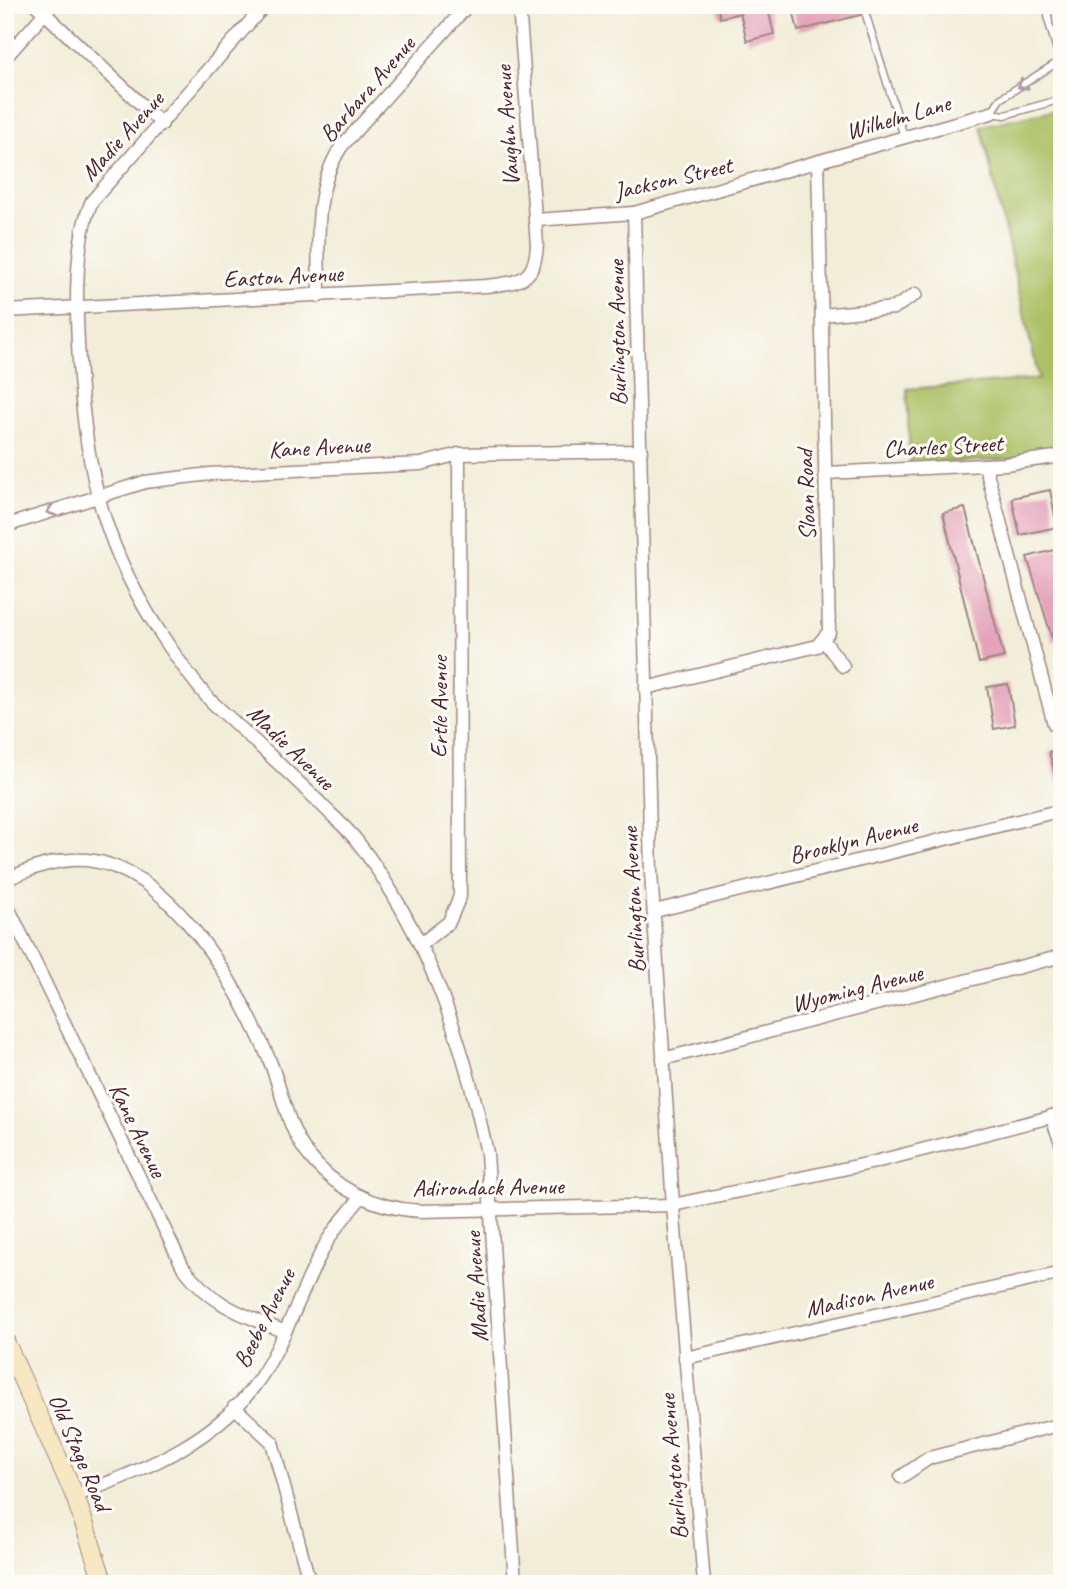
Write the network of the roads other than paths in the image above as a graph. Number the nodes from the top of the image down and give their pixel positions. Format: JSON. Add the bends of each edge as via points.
{"nodes":[{"id":1,"x":265,"y":5,"type":"edge"},
{"id":2,"x":468,"y":5,"type":"edge"},
{"id":3,"x":519,"y":5,"type":"edge"},
{"id":4,"x":1047,"y":5,"type":"edge"},
{"id":5,"x":44,"y":8,"type":"edge"},
{"id":6,"x":865,"y":12,"type":"dead end"},
{"id":7,"x":5,"y":58,"type":"edge"},
{"id":8,"x":1060,"y":61,"type":"edge"},
{"id":9,"x":1062,"y":72,"type":"edge"},
{"id":10,"x":1062,"y":99,"type":"edge"},
{"id":11,"x":991,"y":113,"type":"junction"},
{"id":12,"x":162,"y":124,"type":"junction"},
{"id":13,"x":904,"y":137,"type":"junction"},
{"id":14,"x":818,"y":162,"type":"junction"},
{"id":15,"x":634,"y":213,"type":"junction"},
{"id":16,"x":535,"y":219,"type":"junction"},
{"id":17,"x":537,"y":245,"type":"joint"},
{"id":18,"x":916,"y":294,"type":"dead end"},
{"id":19,"x":319,"y":296,"type":"junction"},
{"id":20,"x":79,"y":307,"type":"junction"},
{"id":21,"x":5,"y":311,"type":"edge"},
{"id":22,"x":822,"y":315,"type":"junction"},
{"id":23,"x":640,"y":451,"type":"junction"},
{"id":24,"x":459,"y":454,"type":"junction"},
{"id":25,"x":1062,"y":456,"type":"edge"},
{"id":26,"x":985,"y":465,"type":"junction"},
{"id":27,"x":826,"y":473,"type":"junction"},
{"id":28,"x":96,"y":497,"type":"junction"},
{"id":29,"x":5,"y":526,"type":"edge"},
{"id":30,"x":824,"y":641,"type":"junction"},
{"id":31,"x":843,"y":666,"type":"dead end"},
{"id":32,"x":646,"y":688,"type":"junction"},
{"id":33,"x":1054,"y":724,"type":"dead end"},
{"id":34,"x":1062,"y":810,"type":"edge"},
{"id":35,"x":5,"y":880,"type":"edge"},
{"id":36,"x":5,"y":901,"type":"edge"},
{"id":37,"x":655,"y":911,"type":"junction"},
{"id":38,"x":421,"y":944,"type":"junction"},
{"id":39,"x":1062,"y":956,"type":"edge"},
{"id":40,"x":663,"y":1059,"type":"junction"},
{"id":41,"x":1057,"y":1115,"type":"edge"},
{"id":42,"x":1062,"y":1145,"type":"edge"},
{"id":43,"x":361,"y":1197,"type":"junction"},
{"id":44,"x":673,"y":1205,"type":"junction"},
{"id":45,"x":492,"y":1208,"type":"junction"},
{"id":46,"x":1062,"y":1273,"type":"edge"},
{"id":47,"x":283,"y":1331,"type":"junction"},
{"id":48,"x":5,"y":1341,"type":"edge"},
{"id":49,"x":685,"y":1358,"type":"junction"},
{"id":50,"x":234,"y":1407,"type":"junction"},
{"id":51,"x":1062,"y":1424,"type":"edge"},
{"id":52,"x":901,"y":1477,"type":"dead end"},
{"id":53,"x":75,"y":1496,"type":"junction"},
{"id":54,"x":104,"y":1584,"type":"edge"},
{"id":55,"x":310,"y":1584,"type":"edge"},
{"id":56,"x":515,"y":1584,"type":"edge"},
{"id":57,"x":704,"y":1584,"type":"edge"}],
"edges":[{"from":1,"to":12,"type":"street","name":"Madie Avenue"},
{"from":2,"to":19,"type":"street","name":"Barbara Avenue","via":[[330,165],[319,213]]},
{"from":3,"to":16,"type":"street","name":"Vaughn Avenue"},
{"from":4,"to":8,"type":"lane"},
{"from":5,"to":7,"type":"street"},
{"from":5,"to":12,"type":"street"},
{"from":6,"to":13,"type":"lane"},
{"from":8,"to":9,"type":"lane"},
{"from":8,"to":11,"type":"lane","one_way":true,"via":[[1000,99]]},
{"from":10,"to":11,"type":"lane","via":[[1005,115]]},
{"from":11,"to":13,"type":"street","name":"Wilhelm Lane"},
{"from":12,"to":20,"type":"street","name":"Madie Avenue","via":[[86,213],[81,233]]},
{"from":13,"to":14,"type":"street","name":"Wilhelm Lane"},
{"from":14,"to":15,"type":"street","name":"Jackson Street"},
{"from":14,"to":22,"type":"street","name":"Sloan Road"},
{"from":15,"to":16,"type":"street","name":"Jackson Street"},
{"from":15,"to":23,"type":"street","name":"Burlington Avenue"},
{"from":16,"to":17,"type":"street","name":"Vaughn Avenue"},
{"from":17,"to":19,"type":"street","name":"Easton Avenue","via":[[534,267],[513,283]]},
{"from":18,"to":22,"type":"street","via":[[894,308]]},
{"from":19,"to":20,"type":"street","name":"Easton Avenue"},
{"from":20,"to":21,"type":"street","name":"Easton Avenue"},
{"from":20,"to":28,"type":"street","name":"Madie Avenue","via":[[81,397]]},
{"from":22,"to":27,"type":"street","name":"Sloan Road"},
{"from":23,"to":24,"type":"street","name":"Kane Avenue"},
{"from":23,"to":32,"type":"street","name":"Burlington Avenue"},
{"from":24,"to":28,"type":"street","name":"Kane Avenue","via":[[421,464],[210,474],[145,482]]},
{"from":24,"to":38,"type":"street","name":"Ertle Avenue","via":[[460,896],[449,922]]},
{"from":25,"to":26,"type":"street","name":"Charles Street"},
{"from":26,"to":27,"type":"street","name":"Charles Street"},
{"from":26,"to":33,"type":"street"},
{"from":27,"to":30,"type":"street","name":"Sloan Road","via":[[830,615]]},
{"from":28,"to":29,"type":"street","name":"Kane Avenue","one_way":true},
{"from":28,"to":38,"type":"street","name":"Madie Avenue","via":[[142,607],[175,655],[209,699],[355,838]]},
{"from":30,"to":31,"type":"street"},
{"from":30,"to":32,"type":"street"},
{"from":32,"to":37,"type":"street","name":"Burlington Avenue"},
{"from":34,"to":37,"type":"street","name":"Brooklyn Avenue"},
{"from":35,"to":43,"type":"street","name":"Adirondack Avenue","via":[[48,863],[85,860],[121,869],[152,888],[202,942],[229,980],[252,1020],[291,1126],[306,1151],[325,1174]]},
{"from":36,"to":47,"type":"street","name":"Kane Avenue","via":[[183,1267],[229,1310]]},
{"from":37,"to":40,"type":"street","name":"Burlington Avenue"},
{"from":38,"to":45,"type":"street","name":"Madie Avenue","via":[[453,1018],[472,1084],[487,1153]]},
{"from":39,"to":40,"type":"street","name":"Wyoming Avenue"},
{"from":40,"to":44,"type":"street","name":"Burlington Avenue"},
{"from":41,"to":42,"type":"street"},
{"from":41,"to":44,"type":"street","name":"Adirondack Avenue","via":[[871,1163]]},
{"from":43,"to":45,"type":"street","name":"Adirondack Avenue","via":[[405,1210]]},
{"from":43,"to":47,"type":"street","name":"Beebe Avenue","via":[[329,1238]]},
{"from":44,"to":45,"type":"street","name":"Adirondack Avenue"},
{"from":44,"to":49,"type":"street","name":"Burlington Avenue"},
{"from":45,"to":56,"type":"street","name":"Madie Avenue"},
{"from":46,"to":49,"type":"street","name":"Madison Avenue"},
{"from":47,"to":50,"type":"street","name":"Beebe Avenue","via":[[260,1377]]},
{"from":48,"to":53,"type":"main road","name":"Old Stage Road"},
{"from":49,"to":57,"type":"street","name":"Burlington Avenue"},
{"from":50,"to":53,"type":"street","name":"Beebe Avenue","via":[[179,1451]]},
{"from":50,"to":55,"type":"street","via":[[272,1442]]},
{"from":51,"to":52,"type":"street","via":[[929,1458]]},
{"from":53,"to":54,"type":"main road","name":"Old Stage Road"}]}
